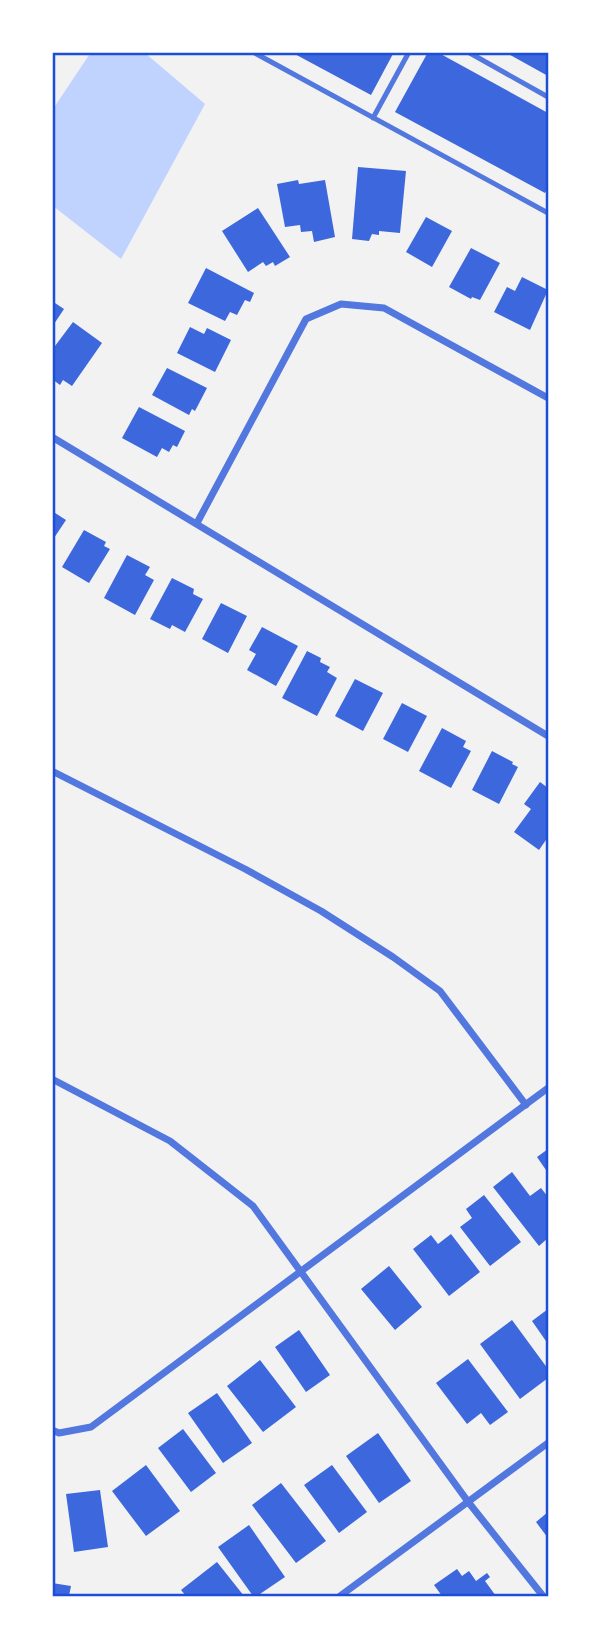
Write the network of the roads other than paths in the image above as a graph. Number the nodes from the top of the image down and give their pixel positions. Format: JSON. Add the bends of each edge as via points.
{"nodes":[{"id":1,"x":253,"y":52,"type":"edge"},
{"id":2,"x":409,"y":52,"type":"edge"},
{"id":3,"x":468,"y":52,"type":"edge"},
{"id":4,"x":548,"y":97,"type":"edge"},
{"id":5,"x":373,"y":118,"type":"junction"},
{"id":6,"x":548,"y":213,"type":"edge"},
{"id":7,"x":548,"y":398,"type":"edge"},
{"id":8,"x":52,"y":437,"type":"edge"},
{"id":9,"x":197,"y":523,"type":"junction"},
{"id":10,"x":548,"y":736,"type":"edge"},
{"id":11,"x":52,"y":771,"type":"edge"},
{"id":12,"x":52,"y":1079,"type":"edge"},
{"id":13,"x":548,"y":1088,"type":"edge"},
{"id":14,"x":526,"y":1105,"type":"junction"},
{"id":15,"x":300,"y":1270,"type":"junction"},
{"id":16,"x":52,"y":1430,"type":"edge"},
{"id":17,"x":548,"y":1443,"type":"edge"},
{"id":18,"x":469,"y":1503,"type":"junction"},
{"id":19,"x":340,"y":1597,"type":"edge"},
{"id":20,"x":543,"y":1597,"type":"edge"}],
"edges":[{"from":1,"to":5,"type":"lane"},
{"from":2,"to":5,"type":"lane"},
{"from":3,"to":4,"type":"lane"},
{"from":5,"to":6,"type":"lane"},
{"from":7,"to":9,"type":"street","via":[[384,308],[341,304],[306,319]]},
{"from":8,"to":9,"type":"street"},
{"from":9,"to":10,"type":"street"},
{"from":11,"to":14,"type":"street","via":[[246,869],[393,957],[440,991]]},
{"from":12,"to":15,"type":"street","via":[[170,1141],[253,1206]]},
{"from":13,"to":14,"type":"street"},
{"from":14,"to":15,"type":"street"},
{"from":15,"to":16,"type":"street","via":[[91,1427],[59,1433]]},
{"from":15,"to":18,"type":"street"},
{"from":17,"to":18,"type":"street"},
{"from":18,"to":19,"type":"street"},
{"from":18,"to":20,"type":"street"}]}
